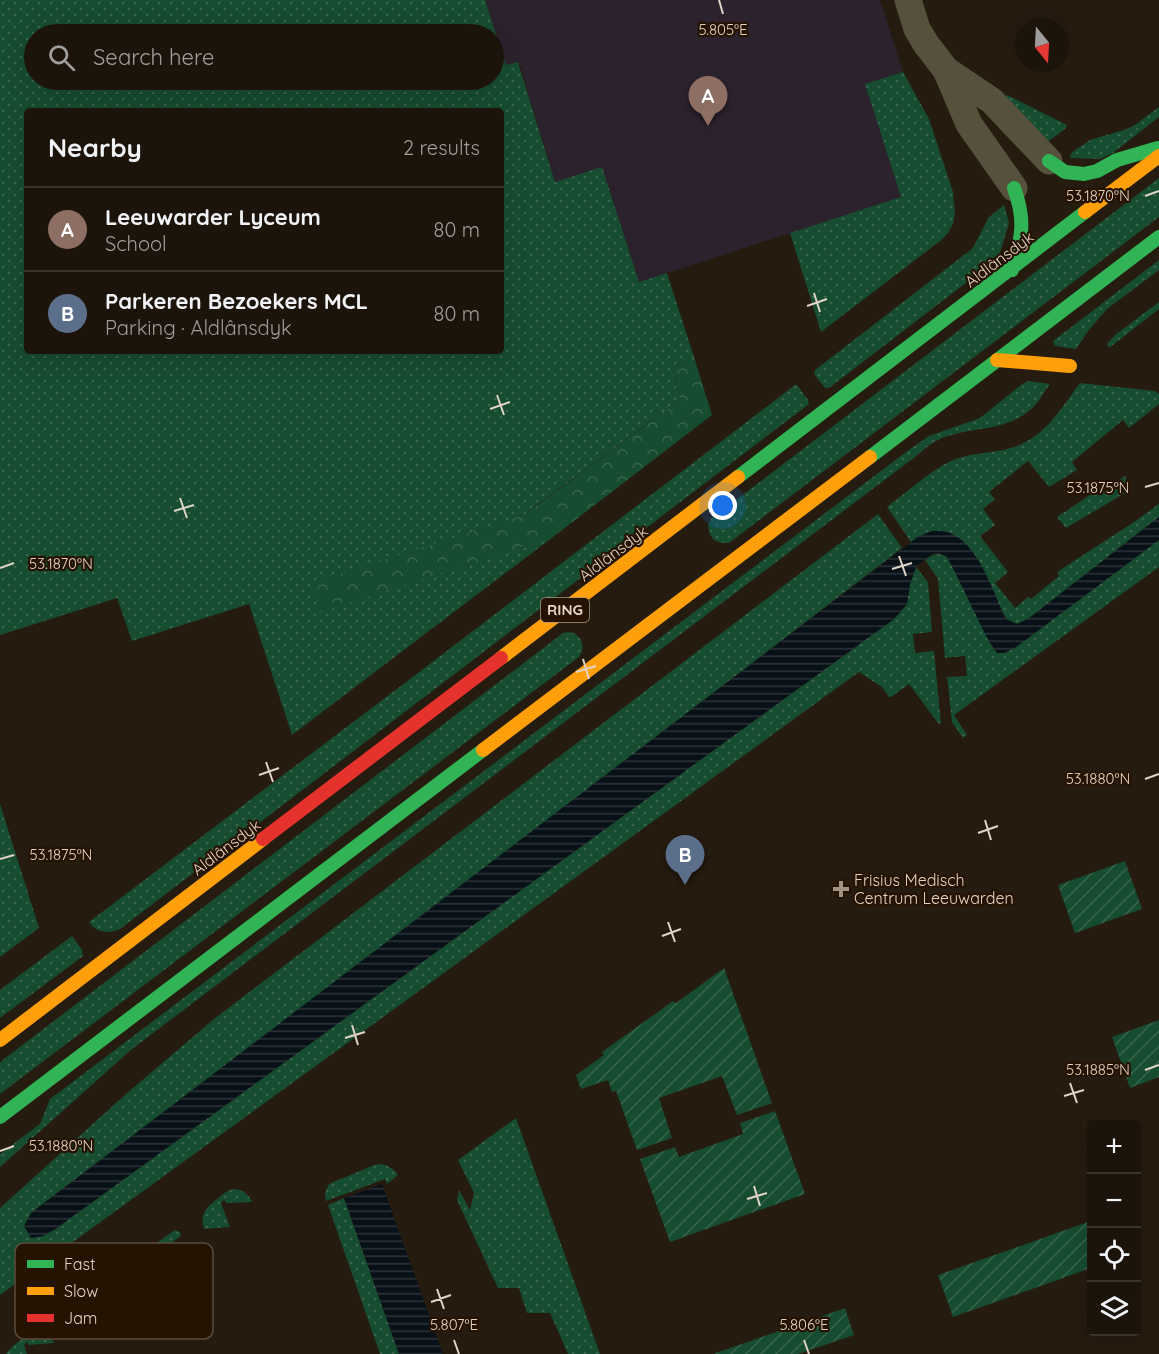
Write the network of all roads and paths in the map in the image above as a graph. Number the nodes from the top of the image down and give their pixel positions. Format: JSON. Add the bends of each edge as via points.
{"nodes":[{"id":1,"x":908,"y":0,"type":"edge"},
{"id":2,"x":946,"y":70,"type":"junction"},
{"id":3,"x":1159,"y":148,"type":"edge"},
{"id":4,"x":1159,"y":156,"type":"edge"},
{"id":5,"x":1049,"y":161,"type":"joint"},
{"id":6,"x":1014,"y":188,"type":"joint"},
{"id":7,"x":1159,"y":237,"type":"edge"},
{"id":8,"x":1012,"y":270,"type":"junction"},
{"id":9,"x":998,"y":360,"type":"junction"},
{"id":10,"x":1070,"y":366,"type":"dead end"},
{"id":11,"x":0,"y":1041,"type":"edge"},
{"id":12,"x":0,"y":1117,"type":"edge"}],
"edges":[{"from":1,"to":2,"type":"street","via":[[917,29]]},
{"from":2,"to":5,"type":"street","via":[[992,101]]},
{"from":2,"to":6,"type":"street","via":[[969,124]]},
{"from":3,"to":5,"type":"main road","via":[[1086,174],[1070,174]]},
{"from":4,"to":8,"type":"main road","name":"Aldlânsdyk","number":"RING"},
{"from":6,"to":8,"type":"main road","via":[[1023,218],[1022,238]]},
{"from":7,"to":9,"type":"main road"},
{"from":8,"to":11,"type":"main road","name":"Aldlânsdyk","number":"RING"},
{"from":9,"to":10,"type":"main road"},
{"from":9,"to":12,"type":"main road"}]}
